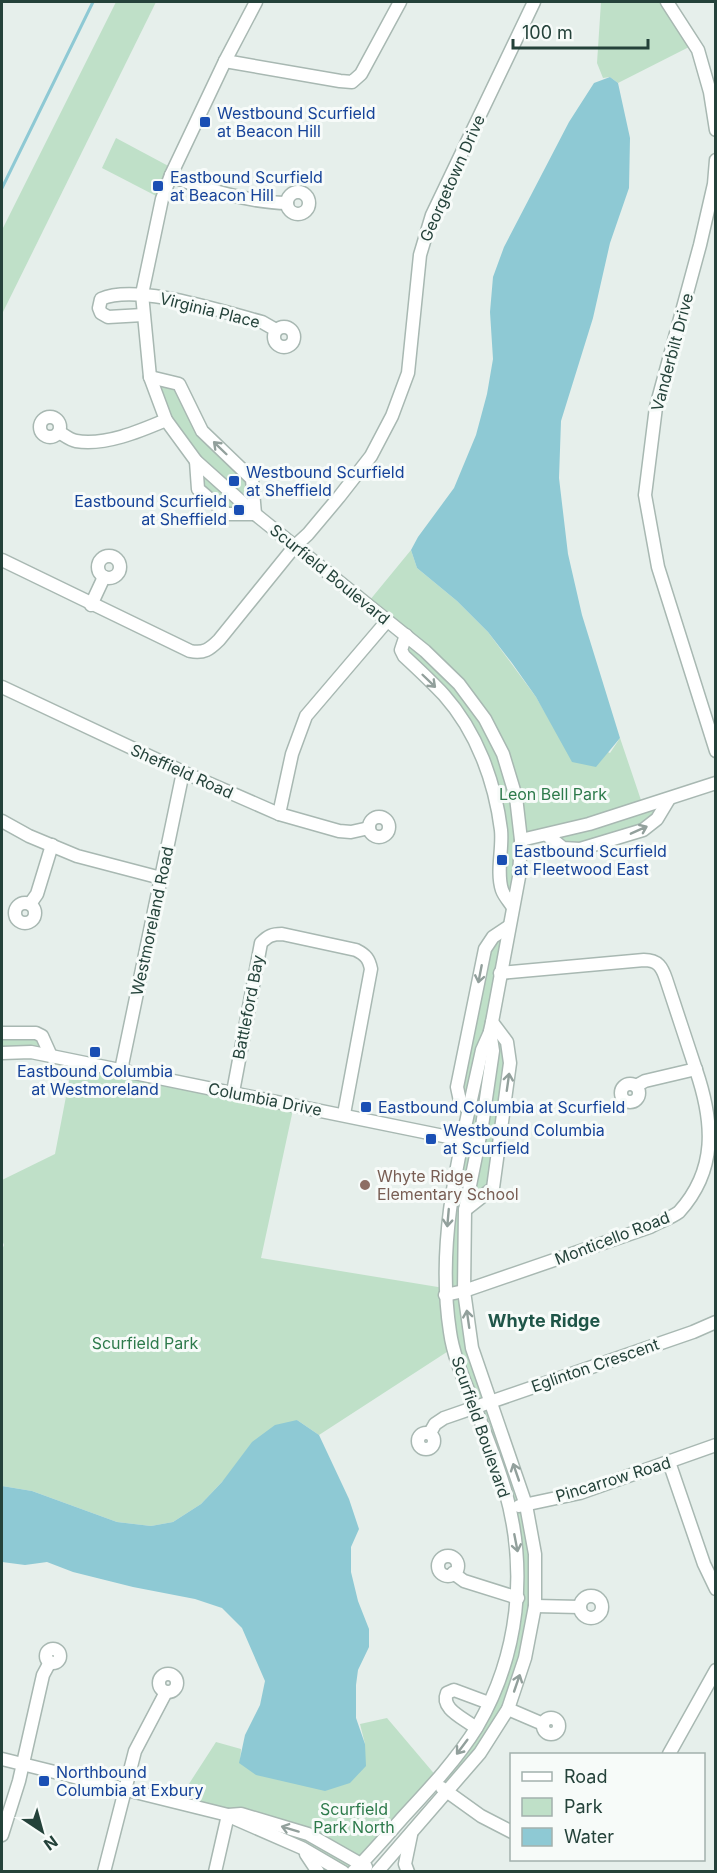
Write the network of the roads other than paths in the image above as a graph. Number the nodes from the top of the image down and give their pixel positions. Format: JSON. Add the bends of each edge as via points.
{"nodes":[{"id":1,"x":256,"y":2,"type":"edge"},
{"id":2,"x":400,"y":2,"type":"edge"},
{"id":3,"x":534,"y":2,"type":"edge"},
{"id":4,"x":667,"y":2,"type":"edge"},
{"id":5,"x":225,"y":61,"type":"junction"},
{"id":6,"x":716,"y":130,"type":"edge"},
{"id":7,"x":716,"y":160,"type":"edge"},
{"id":8,"x":171,"y":175,"type":"junction"},
{"id":9,"x":287,"y":203,"type":"dead end"},
{"id":10,"x":142,"y":294,"type":"junction"},
{"id":11,"x":143,"y":315,"type":"junction"},
{"id":12,"x":276,"y":330,"type":"dead end"},
{"id":13,"x":150,"y":376,"type":"junction"},
{"id":14,"x":166,"y":420,"type":"junction"},
{"id":15,"x":59,"y":432,"type":"dead end"},
{"id":16,"x":196,"y":461,"type":"junction"},
{"id":17,"x":255,"y":514,"type":"junction"},
{"id":18,"x":295,"y":546,"type":"junction"},
{"id":19,"x":2,"y":560,"type":"edge"},
{"id":20,"x":104,"y":577,"type":"dead end"},
{"id":21,"x":91,"y":605,"type":"junction"},
{"id":22,"x":387,"y":621,"type":"junction"},
{"id":23,"x":406,"y":634,"type":"junction"},
{"id":24,"x":2,"y":687,"type":"edge"},
{"id":25,"x":716,"y":751,"type":"edge"},
{"id":26,"x":183,"y":772,"type":"junction"},
{"id":27,"x":716,"y":783,"type":"edge"},
{"id":28,"x":669,"y":799,"type":"junction"},
{"id":29,"x":279,"y":814,"type":"junction"},
{"id":30,"x":2,"y":821,"type":"edge"},
{"id":31,"x":369,"y":828,"type":"dead end"},
{"id":32,"x":547,"y":835,"type":"junction"},
{"id":33,"x":521,"y":840,"type":"junction"},
{"id":34,"x":52,"y":845,"type":"junction"},
{"id":35,"x":161,"y":878,"type":"junction"},
{"id":36,"x":30,"y":904,"type":"dead end"},
{"id":37,"x":513,"y":906,"type":"junction"},
{"id":38,"x":508,"y":927,"type":"junction"},
{"id":39,"x":500,"y":972,"type":"junction"},
{"id":40,"x":491,"y":1026,"type":"junction"},
{"id":41,"x":2,"y":1033,"type":"edge"},
{"id":42,"x":2,"y":1053,"type":"edge"},
{"id":43,"x":51,"y":1056,"type":"junction"},
{"id":44,"x":696,"y":1069,"type":"junction"},
{"id":45,"x":121,"y":1070,"type":"junction"},
{"id":46,"x":636,"y":1086,"type":"dead end"},
{"id":47,"x":232,"y":1092,"type":"junction"},
{"id":48,"x":469,"y":1111,"type":"junction"},
{"id":49,"x":344,"y":1114,"type":"junction"},
{"id":50,"x":462,"y":1140,"type":"junction"},
{"id":51,"x":479,"y":1143,"type":"junction"},
{"id":52,"x":465,"y":1210,"type":"junction"},
{"id":53,"x":464,"y":1291,"type":"junction"},
{"id":54,"x":445,"y":1294,"type":"junction"},
{"id":55,"x":716,"y":1322,"type":"edge"},
{"id":56,"x":491,"y":1401,"type":"junction"},
{"id":57,"x":475,"y":1407,"type":"junction"},
{"id":58,"x":430,"y":1433,"type":"dead end"},
{"id":59,"x":716,"y":1445,"type":"edge"},
{"id":60,"x":669,"y":1462,"type":"junction"},
{"id":61,"x":526,"y":1505,"type":"junction"},
{"id":62,"x":509,"y":1508,"type":"junction"},
{"id":63,"x":453,"y":1573,"type":"dead end"},
{"id":64,"x":716,"y":1589,"type":"edge"},
{"id":65,"x":518,"y":1598,"type":"junction"},
{"id":66,"x":535,"y":1606,"type":"junction"},
{"id":67,"x":580,"y":1607,"type":"dead end"},
{"id":68,"x":50,"y":1662,"type":"dead end"},
{"id":69,"x":716,"y":1670,"type":"edge"},
{"id":70,"x":166,"y":1692,"type":"dead end"},
{"id":71,"x":489,"y":1703,"type":"junction"},
{"id":72,"x":508,"y":1709,"type":"junction"},
{"id":73,"x":543,"y":1724,"type":"dead end"},
{"id":74,"x":476,"y":1728,"type":"junction"},
{"id":75,"x":670,"y":1753,"type":"edge"},
{"id":76,"x":2,"y":1759,"type":"edge"},
{"id":77,"x":22,"y":1764,"type":"junction"},
{"id":78,"x":435,"y":1782,"type":"junction"},
{"id":79,"x":124,"y":1789,"type":"junction"},
{"id":80,"x":447,"y":1792,"type":"junction"},
{"id":81,"x":228,"y":1815,"type":"junction"},
{"id":82,"x":510,"y":1831,"type":"edge"},
{"id":83,"x":411,"y":1833,"type":"junction"},
{"id":84,"x":2,"y":1835,"type":"edge"},
{"id":85,"x":302,"y":1848,"type":"junction"},
{"id":86,"x":357,"y":1868,"type":"edge"},
{"id":87,"x":104,"y":1872,"type":"edge"},
{"id":88,"x":215,"y":1872,"type":"edge"},
{"id":89,"x":318,"y":1872,"type":"edge"},
{"id":90,"x":344,"y":1872,"type":"edge"},
{"id":91,"x":375,"y":1872,"type":"edge"},
{"id":92,"x":408,"y":1872,"type":"edge"}],
"edges":[{"from":1,"to":5,"type":"street","name":"Scurfield Boulevard"},
{"from":2,"to":5,"type":"street","via":[[361,74],[352,82]]},
{"from":3,"to":18,"type":"street","name":"Georgetown Drive","via":[[432,215],[420,255],[408,373],[392,416],[371,456]]},
{"from":4,"to":6,"type":"street","via":[[698,50]]},
{"from":5,"to":8,"type":"street","name":"Scurfield Boulevard"},
{"from":7,"to":25,"type":"street","name":"Vanderbilt Drive","via":[[700,245],[656,407],[645,495],[658,567]]},
{"from":8,"to":9,"type":"street","via":[[267,203]]},
{"from":8,"to":10,"type":"street","name":"Scurfield Boulevard","via":[[162,199]]},
{"from":10,"to":11,"type":"street","name":"Scurfield Boulevard"},
{"from":10,"to":11,"type":"street","name":"Virginia Place","via":[[109,295],[101,299],[99,308],[101,314],[108,316]]},
{"from":10,"to":12,"type":"street","name":"Virginia Place","via":[[262,322]]},
{"from":11,"to":13,"type":"street","name":"Scurfield Boulevard"},
{"from":13,"to":14,"type":"street","name":"Scurfield Boulevard"},
{"from":17,"to":13,"type":"street","name":"Scurfield Boulevard","one_way":true,"via":[[252,479],[202,431],[179,384]]},
{"from":14,"to":15,"type":"street","via":[[104,440],[75,441]]},
{"from":14,"to":16,"type":"street","name":"Scurfield Boulevard"},
{"from":16,"to":17,"type":"street","name":"Scurfield Boulevard"},
{"from":16,"to":17,"type":"street","name":"Scurfield Boulevard","via":[[198,489],[227,514]]},
{"from":17,"to":18,"type":"street","name":"Scurfield Boulevard"},
{"from":18,"to":21,"type":"street","via":[[219,640],[199,653]]},
{"from":18,"to":22,"type":"street","name":"Scurfield Boulevard"},
{"from":19,"to":21,"type":"street"},
{"from":20,"to":21,"type":"street"},
{"from":22,"to":23,"type":"street","name":"Scurfield Boulevard"},
{"from":22,"to":29,"type":"street","via":[[306,716],[292,754]]},
{"from":23,"to":33,"type":"street","name":"Scurfield Boulevard","via":[[459,684],[485,719],[503,754],[516,796]]},
{"from":23,"to":37,"type":"street","name":"Scurfield Boulevard","one_way":true,"via":[[401,650],[404,657],[458,712],[487,769],[501,830],[503,892]]},
{"from":24,"to":26,"type":"street","name":"Sheffield Road"},
{"from":26,"to":29,"type":"street","name":"Sheffield Road"},
{"from":26,"to":35,"type":"street","name":"Westmoreland Road"},
{"from":27,"to":28,"type":"street"},
{"from":28,"to":32,"type":"street"},
{"from":32,"to":28,"type":"street","one_way":true,"via":[[563,848],[580,849],[632,834],[657,819]]},
{"from":29,"to":31,"type":"street","name":"Sheffield Road","via":[[339,831]]},
{"from":30,"to":34,"type":"street"},
{"from":32,"to":33,"type":"street"},
{"from":33,"to":37,"type":"street","name":"Scurfield Boulevard"},
{"from":34,"to":35,"type":"street","via":[[76,856]]},
{"from":34,"to":36,"type":"street","via":[[37,894]]},
{"from":35,"to":45,"type":"street","name":"Westmoreland Road"},
{"from":37,"to":38,"type":"street","name":"Scurfield Boulevard"},
{"from":38,"to":39,"type":"street","name":"Scurfield Boulevard"},
{"from":38,"to":48,"type":"street","one_way":true,"via":[[493,937],[485,949],[457,1087],[460,1101]]},
{"from":39,"to":40,"type":"street","name":"Scurfield Boulevard"},
{"from":39,"to":44,"type":"street","name":"Monticello Road","via":[[652,960],[664,970]]},
{"from":40,"to":48,"type":"street","name":"Scurfield Boulevard"},
{"from":40,"to":51,"type":"street","name":"Scurfield Boulevard","via":[[493,1051]]},
{"from":52,"to":40,"type":"street","one_way":true,"via":[[492,1188],[501,1130],[510,1063],[507,1042]]},
{"from":41,"to":43,"type":"street","via":[[36,1033],[42,1036]]},
{"from":42,"to":43,"type":"street","name":"Columbia Drive"},
{"from":43,"to":45,"type":"street","name":"Columbia Drive"},
{"from":44,"to":46,"type":"street"},
{"from":44,"to":53,"type":"street","name":"Monticello Road","via":[[715,1141],[711,1166],[699,1190],[678,1212],[650,1227]]},
{"from":45,"to":47,"type":"street","name":"Columbia Drive"},
{"from":47,"to":49,"type":"street","name":"Columbia Drive"},
{"from":47,"to":49,"type":"street","name":"Battleford Bay","via":[[261,943],[273,934],[282,934],[356,950],[369,960],[371,969]]},
{"from":48,"to":50,"type":"street","name":"Scurfield Boulevard"},
{"from":49,"to":50,"type":"street","name":"Columbia Drive"},
{"from":50,"to":51,"type":"street","name":"Columbia Drive"},
{"from":50,"to":54,"type":"street","name":"Scurfield Boulevard","one_way":true,"via":[[449,1208]]},
{"from":51,"to":52,"type":"street","name":"Scurfield Boulevard"},
{"from":52,"to":53,"type":"street","name":"Scurfield Boulevard"},
{"from":53,"to":54,"type":"street","name":"Monticello Road"},
{"from":56,"to":53,"type":"street","name":"Scurfield Boulevard","one_way":true,"via":[[472,1348]]},
{"from":54,"to":57,"type":"street","name":"Scurfield Boulevard","via":[[450,1335]]},
{"from":55,"to":56,"type":"street","name":"Eglinton Crescent"},
{"from":56,"to":57,"type":"street","name":"Eglinton Crescent"},
{"from":61,"to":56,"type":"street","name":"Scurfield Boulevard","one_way":true},
{"from":57,"to":58,"type":"street","name":"Eglinton Crescent","via":[[444,1418]]},
{"from":57,"to":62,"type":"street","name":"Scurfield Boulevard"},
{"from":59,"to":60,"type":"street","name":"Pincarrow Road"},
{"from":60,"to":61,"type":"street","name":"Pincarrow Road","via":[[580,1493]]},
{"from":60,"to":64,"type":"street"},
{"from":61,"to":62,"type":"street","name":"Pincarrow Road"},
{"from":61,"to":66,"type":"street","name":"Scurfield Boulevard","via":[[535,1554]]},
{"from":62,"to":65,"type":"street","name":"Scurfield Boulevard","one_way":true,"via":[[518,1553]]},
{"from":63,"to":65,"type":"street","via":[[464,1581]]},
{"from":65,"to":71,"type":"street","name":"Scurfield Boulevard","via":[[508,1655]]},
{"from":66,"to":67,"type":"street"},
{"from":72,"to":66,"type":"street","name":"Scurfield Boulevard","one_way":true,"via":[[525,1658]]},
{"from":68,"to":77,"type":"street","via":[[43,1675]]},
{"from":69,"to":75,"type":"street"},
{"from":70,"to":79,"type":"street","via":[[135,1751]]},
{"from":71,"to":74,"type":"street","name":"Scurfield Boulevard"},
{"from":71,"to":74,"type":"street","via":[[454,1690],[447,1693],[446,1706]]},
{"from":72,"to":73,"type":"street"},
{"from":72,"to":80,"type":"street","name":"Scurfield Boulevard","via":[[480,1753]]},
{"from":74,"to":78,"type":"street","name":"Scurfield Boulevard","one_way":true},
{"from":76,"to":77,"type":"street"},
{"from":77,"to":79,"type":"street"},
{"from":77,"to":84,"type":"street"},
{"from":78,"to":80,"type":"street"},
{"from":78,"to":86,"type":"street","name":"Scurfield Boulevard"},
{"from":79,"to":81,"type":"street"},
{"from":79,"to":87,"type":"street"},
{"from":80,"to":82,"type":"street"},
{"from":80,"to":83,"type":"street","name":"Scurfield Boulevard"},
{"from":81,"to":85,"type":"street"},
{"from":86,"to":81,"type":"street","one_way":true,"via":[[308,1834],[241,1814]]},
{"from":81,"to":88,"type":"street"},
{"from":83,"to":91,"type":"street","name":"Scurfield Boulevard"},
{"from":83,"to":92,"type":"street","via":[[405,1864]]},
{"from":85,"to":89,"type":"street"},
{"from":85,"to":90,"type":"street"},
{"from":86,"to":91,"type":"street"}]}
